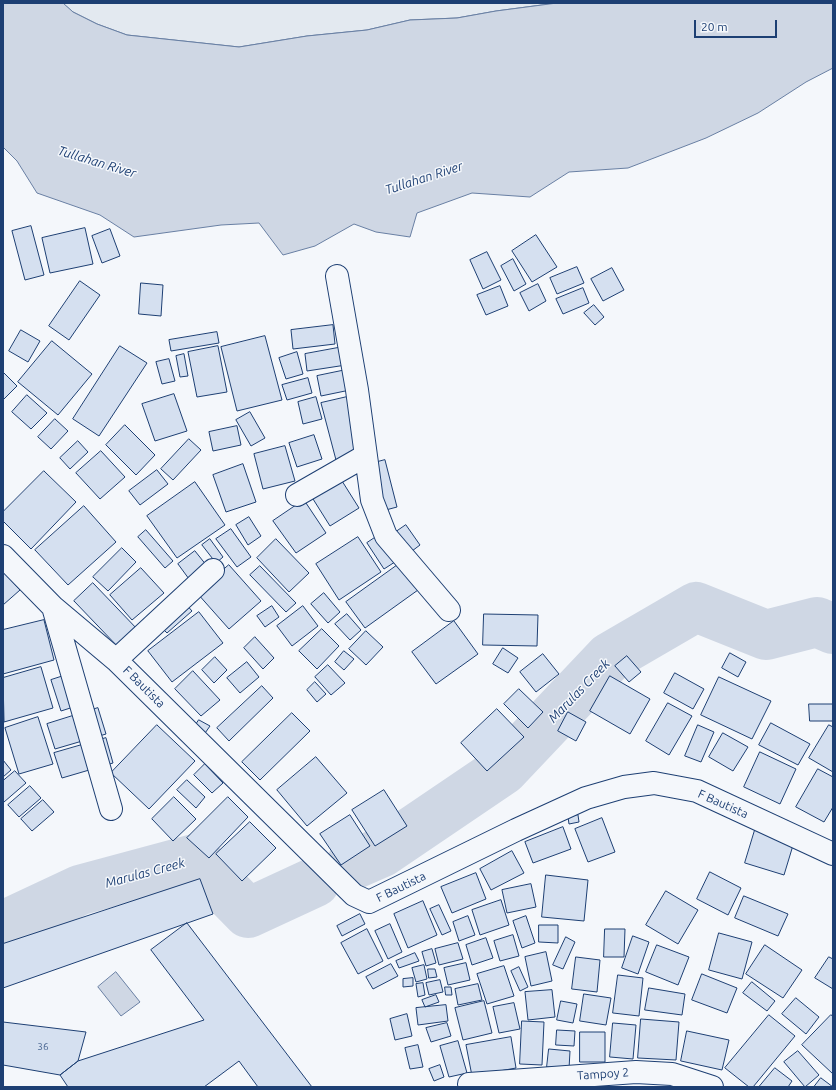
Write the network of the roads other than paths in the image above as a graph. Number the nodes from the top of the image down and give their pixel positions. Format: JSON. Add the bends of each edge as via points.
{"nodes":[{"id":1,"x":337,"y":276,"type":"dead end"},
{"id":2,"x":365,"y":456,"type":"junction"},
{"id":3,"x":297,"y":495,"type":"dead end"},
{"id":4,"x":3,"y":556,"type":"edge"},
{"id":5,"x":212,"y":570,"type":"dead end"},
{"id":6,"x":53,"y":607,"type":"junction"},
{"id":7,"x":450,"y":610,"type":"dead end"},
{"id":8,"x":116,"y":660,"type":"junction"},
{"id":9,"x":111,"y":809,"type":"dead end"},
{"id":10,"x":830,"y":845,"type":"edge"},
{"id":11,"x":469,"y":1084,"type":"dead end"},
{"id":12,"x":712,"y":1087,"type":"edge"}],
"edges":[{"from":1,"to":2,"type":"street","via":[[357,390]]},
{"from":2,"to":3,"type":"street"},
{"from":2,"to":7,"type":"street","via":[[372,500],[386,536]]},
{"from":4,"to":6,"type":"street","name":"F Bautista"},
{"from":5,"to":8,"type":"street"},
{"from":6,"to":8,"type":"street","name":"F Bautista"},
{"from":6,"to":9,"type":"street"},
{"from":8,"to":10,"type":"street","name":"F Bautista","via":[[354,894],[369,902],[586,798],[624,787],[654,783],[697,791]]},
{"from":11,"to":12,"type":"street","name":"Tampoy 2","via":[[636,1072],[672,1074]]}]}
